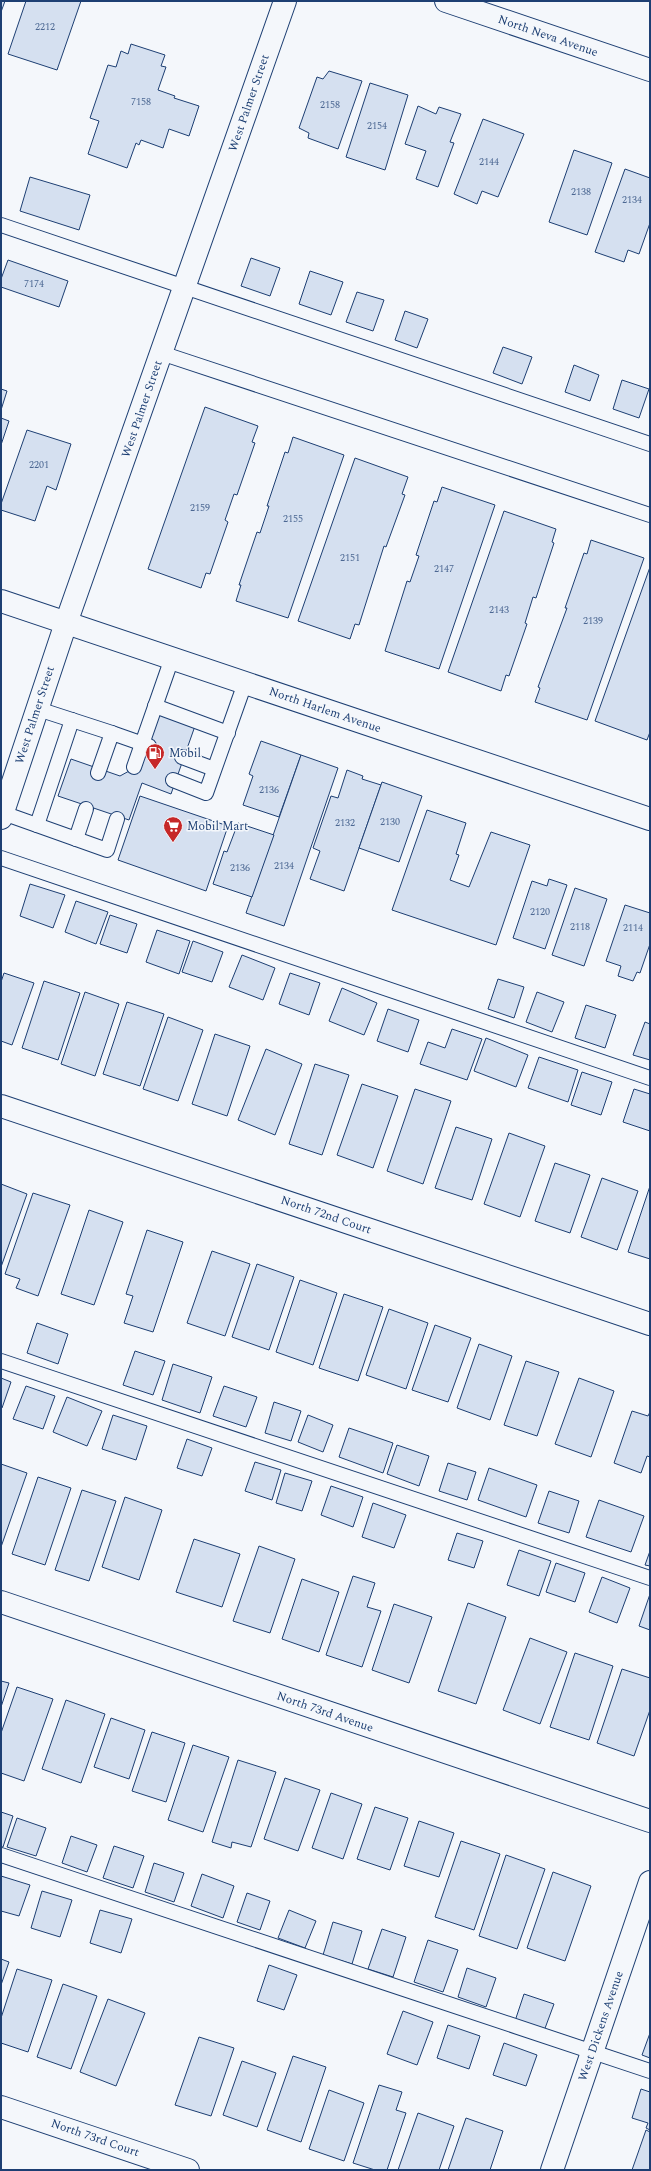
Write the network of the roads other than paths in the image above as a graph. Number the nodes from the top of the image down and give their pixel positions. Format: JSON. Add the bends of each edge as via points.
{"nodes":[{"id":1,"x":285,"y":1,"type":"edge"},
{"id":2,"x":446,"y":1,"type":"edge"},
{"id":3,"x":650,"y":70,"type":"edge"},
{"id":4,"x":1,"y":225,"type":"edge"},
{"id":5,"x":185,"y":287,"type":"junction"},
{"id":6,"x":161,"y":353,"type":"junction"},
{"id":7,"x":650,"y":444,"type":"edge"},
{"id":8,"x":650,"y":515,"type":"edge"},
{"id":9,"x":1,"y":600,"type":"edge"},
{"id":10,"x":66,"y":623,"type":"junction"},
{"id":11,"x":172,"y":658,"type":"junction"},
{"id":12,"x":245,"y":683,"type":"junction"},
{"id":13,"x":155,"y":706,"type":"junction"},
{"id":14,"x":38,"y":709,"type":"junction"},
{"id":15,"x":72,"y":720,"type":"junction"},
{"id":16,"x":112,"y":733,"type":"junction"},
{"id":17,"x":228,"y":733,"type":"junction"},
{"id":18,"x":146,"y":745,"type":"junction"},
{"id":19,"x":182,"y":758,"type":"dead end"},
{"id":20,"x":136,"y":769,"type":"dead end"},
{"id":21,"x":214,"y":769,"type":"junction"},
{"id":22,"x":98,"y":773,"type":"dead end"},
{"id":23,"x":173,"y":780,"type":"dead end"},
{"id":24,"x":86,"y":809,"type":"dead end"},
{"id":25,"x":2,"y":815,"type":"edge"},
{"id":26,"x":117,"y":819,"type":"dead end"},
{"id":27,"x":650,"y":819,"type":"edge"},
{"id":28,"x":37,"y":825,"type":"junction"},
{"id":29,"x":76,"y":839,"type":"junction"},
{"id":30,"x":1,"y":858,"type":"edge"},
{"id":31,"x":650,"y":1078,"type":"edge"},
{"id":32,"x":1,"y":1106,"type":"edge"},
{"id":33,"x":650,"y":1324,"type":"edge"},
{"id":34,"x":1,"y":1361,"type":"edge"},
{"id":35,"x":650,"y":1578,"type":"edge"},
{"id":36,"x":1,"y":1602,"type":"edge"},
{"id":37,"x":650,"y":1821,"type":"edge"},
{"id":38,"x":1,"y":1855,"type":"edge"},
{"id":39,"x":650,"y":1882,"type":"edge"},
{"id":40,"x":592,"y":2052,"type":"junction"},
{"id":41,"x":650,"y":2072,"type":"edge"},
{"id":42,"x":1,"y":2107,"type":"edge"},
{"id":43,"x":188,"y":2170,"type":"edge"},
{"id":44,"x":552,"y":2170,"type":"edge"}],
"edges":[{"from":1,"to":5,"type":"street","name":"West Palmer Street"},
{"from":2,"to":3,"type":"street","name":"North Neva Avenue"},
{"from":4,"to":5,"type":"lane"},
{"from":5,"to":6,"type":"street","name":"West Palmer Street"},
{"from":5,"to":7,"type":"lane"},
{"from":6,"to":8,"type":"lane"},
{"from":6,"to":10,"type":"street","name":"West Palmer Street"},
{"from":9,"to":10,"type":"street","name":"North Harlem Avenue"},
{"from":10,"to":11,"type":"street","name":"North Harlem Avenue"},
{"from":10,"to":14,"type":"street","name":"West Palmer Street"},
{"from":11,"to":12,"type":"street","name":"North Harlem Avenue"},
{"from":11,"to":13,"type":"lane"},
{"from":12,"to":17,"type":"lane"},
{"from":12,"to":27,"type":"street","name":"North Harlem Avenue"},
{"from":13,"to":17,"type":"lane"},
{"from":13,"to":18,"type":"lane"},
{"from":14,"to":15,"type":"lane"},
{"from":14,"to":25,"type":"street","name":"West Palmer Street"},
{"from":15,"to":16,"type":"lane"},
{"from":15,"to":28,"type":"lane"},
{"from":16,"to":18,"type":"lane"},
{"from":16,"to":22,"type":"lane"},
{"from":17,"to":21,"type":"lane"},
{"from":18,"to":20,"type":"lane"},
{"from":19,"to":21,"type":"lane"},
{"from":21,"to":23,"type":"lane","via":[[206,793]]},
{"from":24,"to":29,"type":"lane"},
{"from":25,"to":28,"type":"lane"},
{"from":26,"to":29,"type":"lane","via":[[107,850]]},
{"from":28,"to":29,"type":"lane"},
{"from":30,"to":31,"type":"lane"},
{"from":32,"to":33,"type":"street","name":"North 72nd Court"},
{"from":34,"to":35,"type":"lane"},
{"from":36,"to":37,"type":"street","name":"North 73rd Avenue"},
{"from":38,"to":40,"type":"lane"},
{"from":39,"to":40,"type":"street","name":"West Dickens Avenue"},
{"from":40,"to":41,"type":"lane"},
{"from":40,"to":44,"type":"street","name":"West Dickens Avenue"},
{"from":42,"to":43,"type":"street","name":"North 73rd Court"}]}
